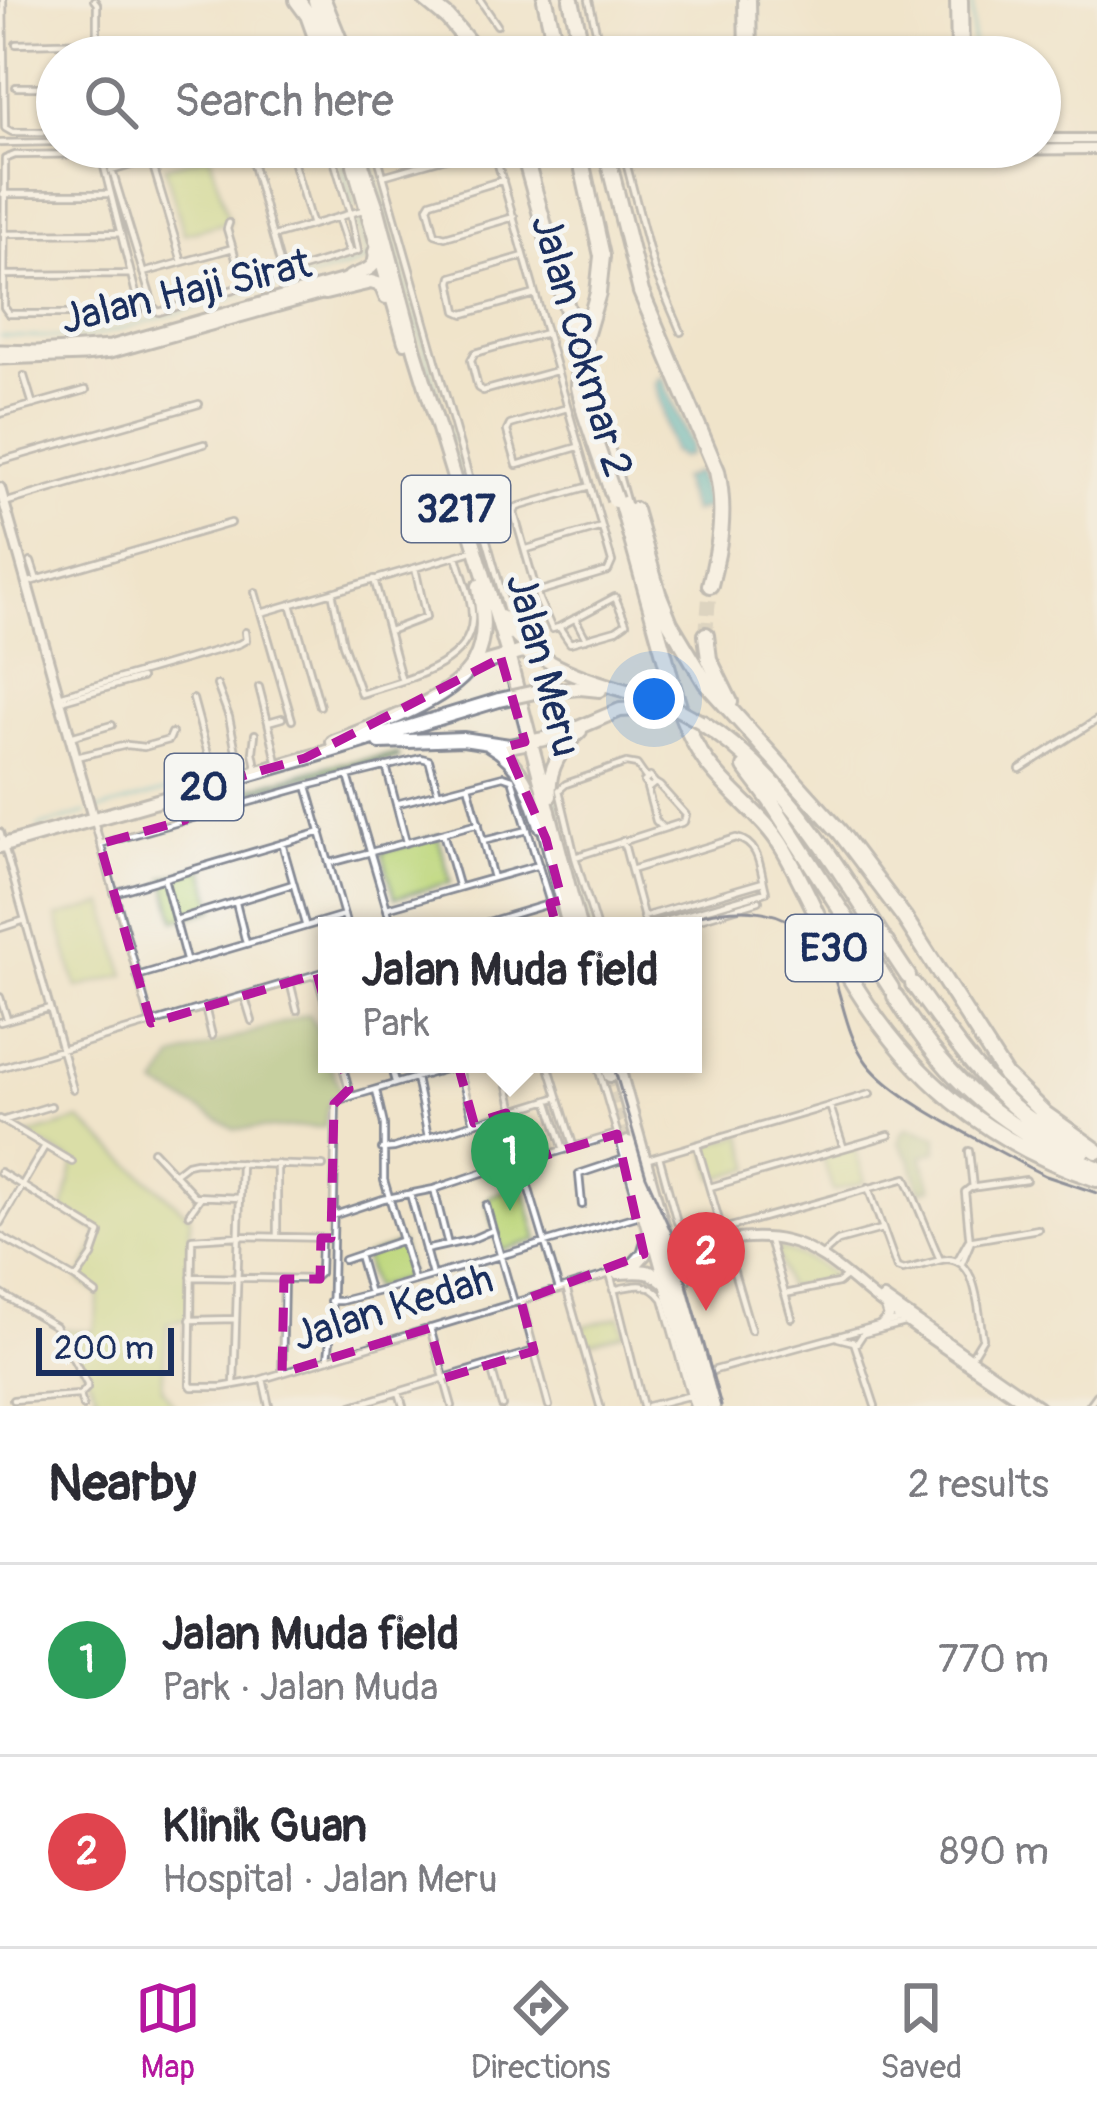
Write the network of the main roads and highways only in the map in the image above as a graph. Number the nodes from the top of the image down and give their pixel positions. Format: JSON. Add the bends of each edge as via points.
{"nodes":[{"id":1,"x":297,"y":0,"type":"edge"},
{"id":2,"x":316,"y":0,"type":"edge"},
{"id":3,"x":423,"y":0,"type":"edge"},
{"id":4,"x":439,"y":0,"type":"edge"},
{"id":5,"x":545,"y":0,"type":"edge"},
{"id":6,"x":571,"y":0,"type":"edge"},
{"id":7,"x":316,"y":36,"type":"edge"},
{"id":8,"x":322,"y":36,"type":"edge"},
{"id":9,"x":335,"y":36,"type":"edge"},
{"id":10,"x":455,"y":36,"type":"edge"},
{"id":11,"x":464,"y":36,"type":"edge"},
{"id":12,"x":475,"y":36,"type":"edge"},
{"id":13,"x":553,"y":36,"type":"edge"},
{"id":14,"x":579,"y":36,"type":"edge"},
{"id":15,"x":361,"y":168,"type":"edge"},
{"id":16,"x":363,"y":168,"type":"edge"},
{"id":17,"x":363,"y":168,"type":"edge"},
{"id":18,"x":533,"y":168,"type":"edge"},
{"id":19,"x":533,"y":168,"type":"edge"},
{"id":20,"x":583,"y":168,"type":"edge"},
{"id":21,"x":609,"y":168,"type":"edge"},
{"id":22,"x":367,"y":212,"type":"junction"},
{"id":23,"x":386,"y":271,"type":"junction"},
{"id":24,"x":350,"y":277,"type":"junction"},
{"id":25,"x":325,"y":293,"type":"junction"},
{"id":26,"x":2,"y":351,"type":"edge"},
{"id":27,"x":413,"y":355,"type":"junction"},
{"id":28,"x":631,"y":537,"type":"junction"},
{"id":29,"x":710,"y":585,"type":"tunnel mouth"},
{"id":30,"x":479,"y":586,"type":"junction"},
{"id":31,"x":492,"y":600,"type":"junction"},
{"id":32,"x":706,"y":634,"type":"tunnel mouth"},
{"id":33,"x":504,"y":657,"type":"junction"},
{"id":34,"x":553,"y":664,"type":"junction"},
{"id":35,"x":473,"y":666,"type":"junction"},
{"id":36,"x":659,"y":705,"type":"junction"},
{"id":37,"x":590,"y":722,"type":"junction"},
{"id":38,"x":699,"y":725,"type":"junction"},
{"id":39,"x":483,"y":742,"type":"junction"},
{"id":40,"x":529,"y":742,"type":"junction"},
{"id":41,"x":314,"y":756,"type":"junction"},
{"id":42,"x":778,"y":764,"type":"junction"},
{"id":43,"x":1,"y":841,"type":"edge"},
{"id":44,"x":558,"y":843,"type":"junction"},
{"id":45,"x":564,"y":917,"type":"edge"},
{"id":46,"x":577,"y":917,"type":"edge"},
{"id":47,"x":613,"y":1073,"type":"edge"},
{"id":48,"x":622,"y":1139,"type":"tunnel mouth"},
{"id":49,"x":1097,"y":1155,"type":"edge"},
{"id":50,"x":1097,"y":1168,"type":"edge"},
{"id":51,"x":1097,"y":1179,"type":"edge"},
{"id":52,"x":652,"y":1226,"type":"junction"},
{"id":53,"x":673,"y":1254,"type":"junction"},
{"id":54,"x":634,"y":1264,"type":"road end"},
{"id":55,"x":614,"y":1273,"type":"road end"},
{"id":56,"x":680,"y":1284,"type":"junction"},
{"id":57,"x":675,"y":1309,"type":"junction"},
{"id":58,"x":700,"y":1402,"type":"edge"}],
"edges":[{"from":1,"to":7,"type":"highway"},
{"from":2,"to":8,"type":"highway"},
{"from":2,"to":9,"type":"highway"},
{"from":3,"to":10,"type":"highway"},
{"from":3,"to":11,"type":"highway"},
{"from":4,"to":12,"type":"highway"},
{"from":5,"to":13,"type":"highway"},
{"from":6,"to":14,"type":"highway"},
{"from":15,"to":22,"type":"highway"},
{"from":16,"to":23,"type":"highway"},
{"from":17,"to":27,"type":"highway","name":"Jalan Meru","number":"3217"},
{"from":18,"to":28,"type":"highway","number":"E30"},
{"from":19,"to":42,"type":"highway","number":"E30","via":[[658,593],[706,683]]},
{"from":20,"to":28,"type":"highway","bridge":true,"via":[[602,256],[579,387]]},
{"from":21,"to":29,"type":"highway","via":[[641,292],[717,471],[722,533]]},
{"from":22,"to":23,"type":"highway"},
{"from":22,"to":24,"type":"highway","via":[[376,258]]},
{"from":23,"to":24,"type":"main road","name":"Jalan Haji Sirat"},
{"from":23,"to":25,"type":"main road","name":"Jalan Haji Sirat"},
{"from":23,"to":27,"type":"highway"},
{"from":24,"to":26,"type":"main road","name":"Jalan Haji Sirat","via":[[286,284],[110,346]]},
{"from":25,"to":26,"type":"main road","name":"Jalan Haji Sirat","via":[[110,352]]},
{"from":25,"to":27,"type":"highway","via":[[382,285]]},
{"from":27,"to":30,"type":"highway","name":"Jalan Meru","number":"3217","via":[[463,554]]},
{"from":27,"to":31,"type":"highway","name":"Jalan Meru","number":"3217","via":[[451,446]]},
{"from":28,"to":51,"type":"highway","number":"E30","via":[[693,741],[784,849],[862,997],[964,1112],[1013,1144]]},
{"from":30,"to":33,"type":"highway","name":"Jalan Meru","number":"3217"},
{"from":30,"to":35,"type":"highway","via":[[482,636]]},
{"from":31,"to":33,"type":"highway","name":"Jalan Meru","number":"3217"},
{"from":31,"to":34,"type":"highway","via":[[521,643]]},
{"from":32,"to":42,"type":"highway","via":[[725,695]]},
{"from":33,"to":34,"type":"highway","via":[[522,652]]},
{"from":33,"to":35,"type":"highway"},
{"from":33,"to":40,"type":"highway","name":"Jalan Meru","number":"3217"},
{"from":34,"to":36,"type":"highway"},
{"from":35,"to":41,"type":"highway","via":[[449,688]]},
{"from":36,"to":37,"type":"highway"},
{"from":36,"to":38,"type":"highway","number":"20","bridge":true},
{"from":36,"to":41,"type":"highway","number":"20","bridge":true,"via":[[601,690],[535,692]]},
{"from":37,"to":40,"type":"highway"},
{"from":37,"to":44,"type":"highway","via":[[552,769]]},
{"from":38,"to":49,"type":"highway","number":"E30","via":[[772,781],[995,1088],[1024,1115]]},
{"from":38,"to":50,"type":"highway","number":"E30","via":[[757,779],[951,1075],[1041,1142]]},
{"from":39,"to":40,"type":"highway"},
{"from":39,"to":41,"type":"highway","via":[[402,739]]},
{"from":39,"to":44,"type":"highway","via":[[520,772]]},
{"from":40,"to":44,"type":"highway","name":"Jalan Meru","number":"3217"},
{"from":41,"to":43,"type":"highway","number":"20"},
{"from":42,"to":49,"type":"highway","number":"E30","via":[[904,917],[1005,1076]]},
{"from":44,"to":45,"type":"highway","name":"Jalan Meru","number":"3217","via":[[556,902]]},
{"from":44,"to":46,"type":"highway","name":"Jalan Meru","number":"3217"},
{"from":47,"to":53,"type":"highway","via":[[652,1158]]},
{"from":48,"to":52,"type":"highway"},
{"from":52,"to":53,"type":"highway"},
{"from":52,"to":54,"type":"highway"},
{"from":53,"to":56,"type":"highway"},
{"from":53,"to":56,"type":"highway"},
{"from":53,"to":57,"type":"highway"},
{"from":55,"to":57,"type":"highway","via":[[660,1277]]},
{"from":56,"to":58,"type":"highway","via":[[705,1376]]},
{"from":57,"to":58,"type":"highway"}]}
